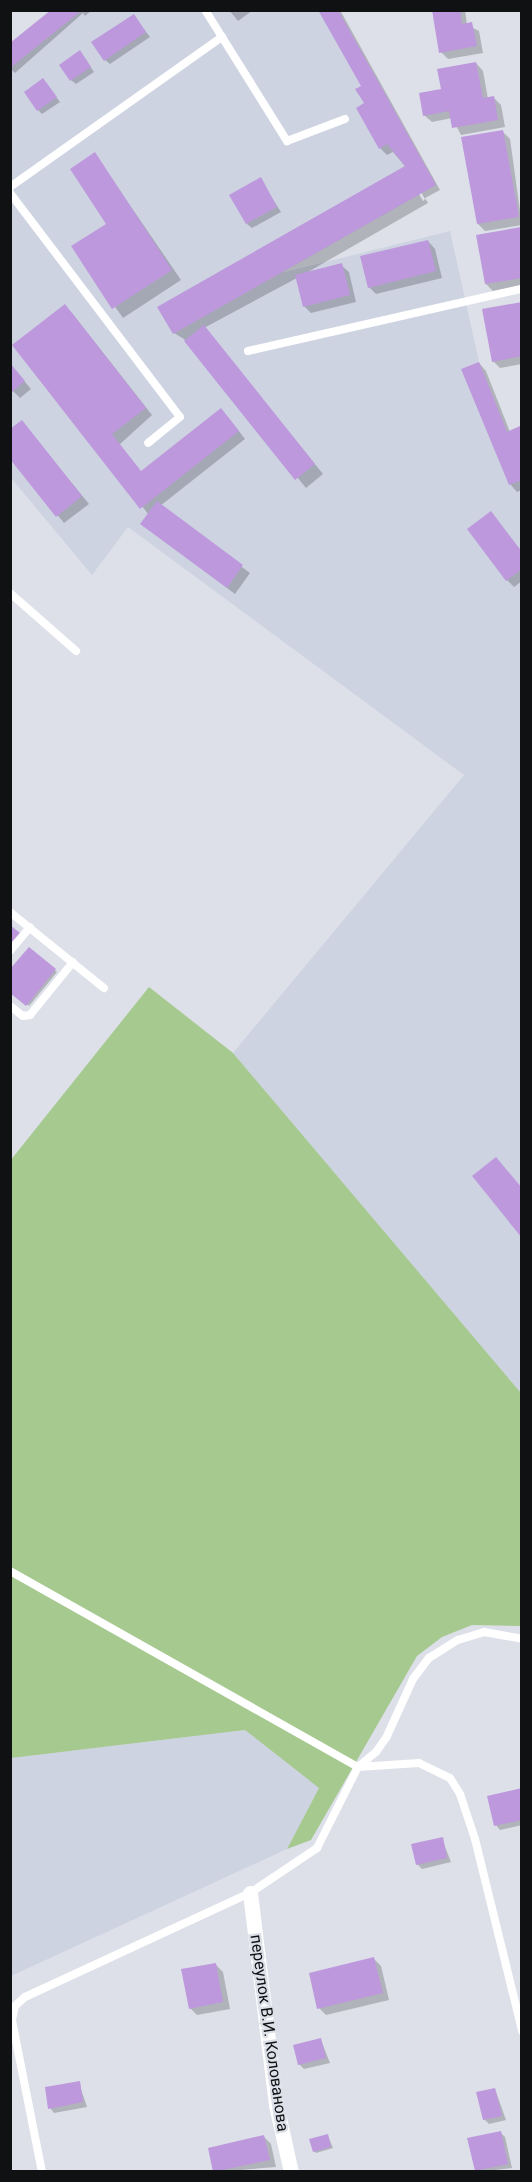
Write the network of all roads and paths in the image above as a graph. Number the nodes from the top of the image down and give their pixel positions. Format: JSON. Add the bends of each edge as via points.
{"nodes":[{"id":1,"x":205,"y":10,"type":"edge"},
{"id":2,"x":222,"y":37,"type":"junction"},
{"id":3,"x":345,"y":119,"type":"dead end"},
{"id":4,"x":10,"y":187,"type":"edge"},
{"id":5,"x":10,"y":193,"type":"edge"},
{"id":6,"x":522,"y":289,"type":"edge"},
{"id":7,"x":248,"y":351,"type":"dead end"},
{"id":8,"x":148,"y":443,"type":"dead end"},
{"id":9,"x":10,"y":593,"type":"edge"},
{"id":10,"x":76,"y":651,"type":"dead end"},
{"id":11,"x":10,"y":912,"type":"edge"},
{"id":12,"x":30,"y":927,"type":"junction"},
{"id":13,"x":10,"y":951,"type":"edge"},
{"id":14,"x":73,"y":962,"type":"junction"},
{"id":15,"x":104,"y":988,"type":"dead end"},
{"id":16,"x":10,"y":1006,"type":"edge"},
{"id":17,"x":10,"y":1571,"type":"edge"},
{"id":18,"x":522,"y":1639,"type":"edge"},
{"id":19,"x":358,"y":1767,"type":"junction"},
{"id":20,"x":250,"y":1893,"type":"junction"},
{"id":21,"x":522,"y":2031,"type":"edge"},
{"id":22,"x":42,"y":2172,"type":"edge"},
{"id":23,"x":291,"y":2172,"type":"edge"}],
"edges":[{"from":1,"to":2,"type":"lane"},
{"from":2,"to":3,"type":"lane","via":[[287,141]]},
{"from":2,"to":4,"type":"lane"},
{"from":5,"to":8,"type":"lane","via":[[180,417]]},
{"from":6,"to":7,"type":"lane"},
{"from":9,"to":10,"type":"lane"},
{"from":11,"to":12,"type":"lane"},
{"from":12,"to":13,"type":"lane"},
{"from":12,"to":14,"type":"lane"},
{"from":14,"to":15,"type":"lane"},
{"from":14,"to":16,"type":"lane","via":[[30,1015],[23,1016]]},
{"from":17,"to":19,"type":"lane"},
{"from":18,"to":19,"type":"lane","via":[[484,1632],[458,1640],[429,1658],[412,1679],[387,1736]]},
{"from":19,"to":20,"type":"lane","via":[[317,1848]]},
{"from":19,"to":21,"type":"lane","via":[[419,1763],[450,1778],[460,1794],[475,1839]]},
{"from":20,"to":22,"type":"lane","via":[[25,1997],[15,2006],[12,2020]]},
{"from":20,"to":23,"type":"street","name":"переулок В.И. Колованова","via":[[276,2105]]}]}
